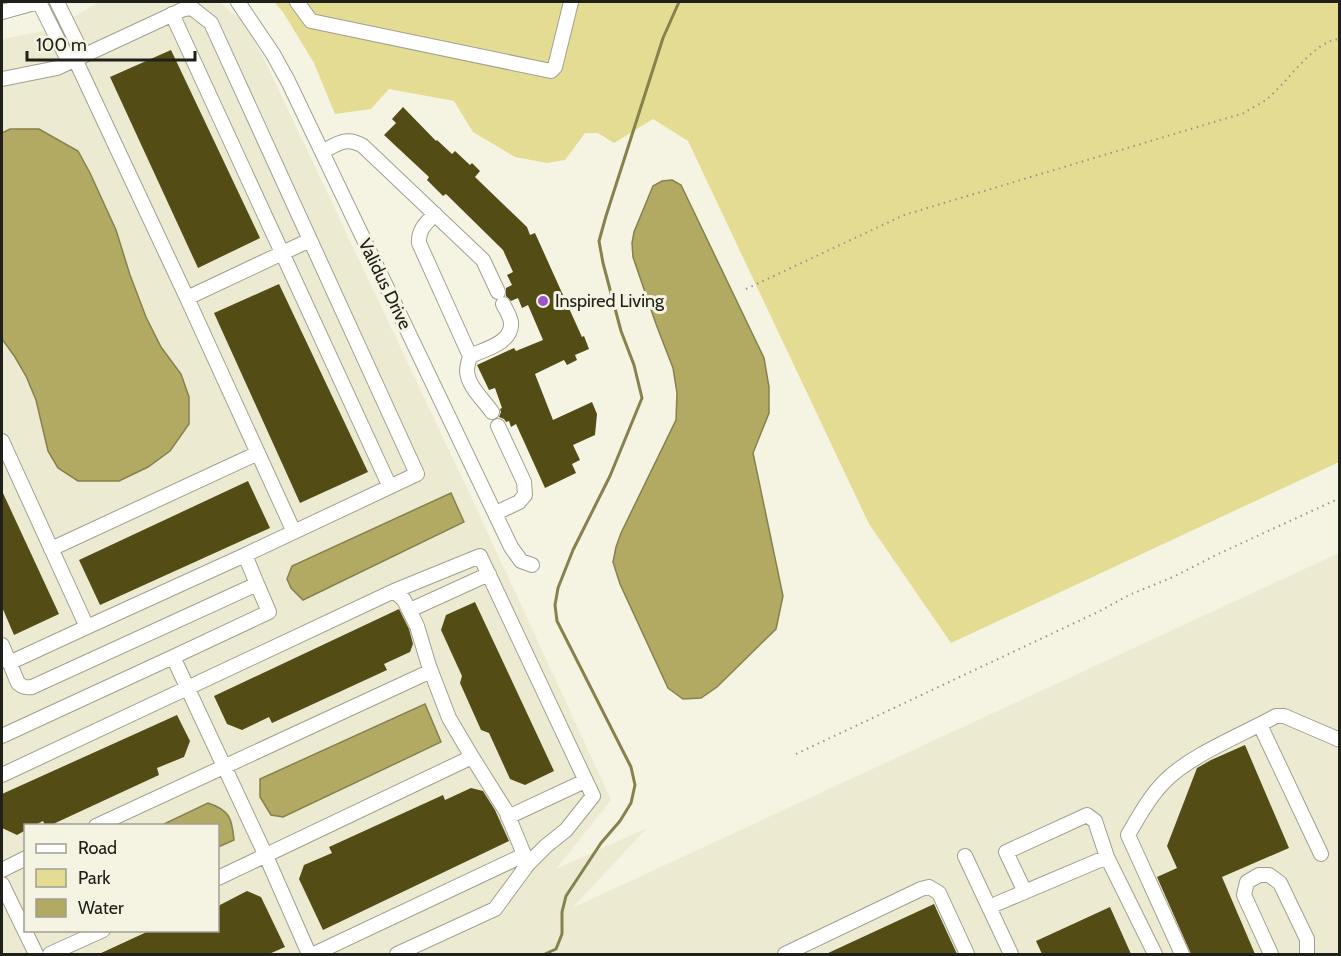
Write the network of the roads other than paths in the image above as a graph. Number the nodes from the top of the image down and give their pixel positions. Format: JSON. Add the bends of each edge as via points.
{"nodes":[{"id":1,"x":39,"y":2,"type":"edge"},
{"id":2,"x":57,"y":2,"type":"edge"},
{"id":3,"x":238,"y":2,"type":"edge"},
{"id":4,"x":297,"y":2,"type":"edge"},
{"id":5,"x":571,"y":2,"type":"edge"},
{"id":6,"x":2,"y":12,"type":"edge"},
{"id":7,"x":172,"y":14,"type":"junction"},
{"id":8,"x":76,"y":59,"type":"junction"},
{"id":9,"x":2,"y":79,"type":"edge"},
{"id":10,"x":322,"y":152,"type":"junction"},
{"id":11,"x":435,"y":214,"type":"junction"},
{"id":12,"x":310,"y":240,"type":"junction"},
{"id":13,"x":282,"y":253,"type":"junction"},
{"id":14,"x":187,"y":298,"type":"junction"},
{"id":15,"x":470,"y":356,"type":"junction"},
{"id":16,"x":492,"y":412,"type":"dead end"},
{"id":17,"x":498,"y":426,"type":"dead end"},
{"id":18,"x":2,"y":441,"type":"edge"},
{"id":19,"x":258,"y":453,"type":"junction"},
{"id":20,"x":390,"y":487,"type":"junction"},
{"id":21,"x":496,"y":513,"type":"junction"},
{"id":22,"x":294,"y":532,"type":"junction"},
{"id":23,"x":51,"y":549,"type":"junction"},
{"id":24,"x":245,"y":555,"type":"junction"},
{"id":25,"x":532,"y":565,"type":"dead end"},
{"id":26,"x":489,"y":574,"type":"junction"},
{"id":27,"x":257,"y":584,"type":"junction"},
{"id":28,"x":394,"y":591,"type":"junction"},
{"id":29,"x":410,"y":610,"type":"junction"},
{"id":30,"x":87,"y":627,"type":"junction"},
{"id":31,"x":2,"y":645,"type":"edge"},
{"id":32,"x":173,"y":657,"type":"junction"},
{"id":33,"x":9,"y":663,"type":"junction"},
{"id":34,"x":431,"y":671,"type":"junction"},
{"id":35,"x":187,"y":688,"type":"junction"},
{"id":36,"x":1260,"y":725,"type":"junction"},
{"id":37,"x":2,"y":735,"type":"edge"},
{"id":38,"x":1340,"y":740,"type":"edge"},
{"id":39,"x":472,"y":757,"type":"junction"},
{"id":40,"x":224,"y":766,"type":"junction"},
{"id":41,"x":2,"y":775,"type":"edge"},
{"id":42,"x":585,"y":781,"type":"junction"},
{"id":43,"x":508,"y":817,"type":"junction"},
{"id":44,"x":98,"y":824,"type":"edge"},
{"id":45,"x":1321,"y":854,"type":"dead end"},
{"id":46,"x":266,"y":856,"type":"junction"},
{"id":47,"x":965,"y":856,"type":"dead end"},
{"id":48,"x":1107,"y":857,"type":"junction"},
{"id":49,"x":24,"y":859,"type":"edge"},
{"id":50,"x":526,"y":860,"type":"junction"},
{"id":51,"x":2,"y":870,"type":"edge"},
{"id":52,"x":219,"y":878,"type":"edge"},
{"id":53,"x":2,"y":884,"type":"edge"},
{"id":54,"x":1025,"y":892,"type":"junction"},
{"id":55,"x":989,"y":907,"type":"junction"},
{"id":56,"x":24,"y":929,"type":"edge"},
{"id":57,"x":25,"y":932,"type":"edge"},
{"id":58,"x":99,"y":932,"type":"edge"},
{"id":59,"x":36,"y":954,"type":"edge"},
{"id":60,"x":50,"y":954,"type":"edge"},
{"id":61,"x":309,"y":954,"type":"edge"},
{"id":62,"x":314,"y":954,"type":"edge"},
{"id":63,"x":397,"y":954,"type":"edge"},
{"id":64,"x":785,"y":954,"type":"edge"},
{"id":65,"x":968,"y":954,"type":"edge"},
{"id":66,"x":1011,"y":954,"type":"edge"},
{"id":67,"x":1155,"y":954,"type":"edge"},
{"id":68,"x":1182,"y":954,"type":"edge"},
{"id":69,"x":1271,"y":954,"type":"edge"},
{"id":70,"x":1307,"y":954,"type":"edge"}],
"edges":[{"from":1,"to":6,"type":"street"},
{"from":1,"to":8,"type":"street"},
{"from":2,"to":8,"type":"street"},
{"from":3,"to":10,"type":"street","name":"Validus Drive","via":[[273,54]]},
{"from":4,"to":5,"type":"street","via":[[311,21],[551,71]]},
{"from":7,"to":8,"type":"street"},
{"from":7,"to":12,"type":"street","via":[[192,8],[211,23]]},
{"from":7,"to":13,"type":"street"},
{"from":8,"to":9,"type":"street","via":[[57,68]]},
{"from":8,"to":14,"type":"street"},
{"from":10,"to":11,"type":"street","via":[[350,141],[363,146]]},
{"from":10,"to":21,"type":"street","name":"Validus Drive"},
{"from":11,"to":15,"type":"street","via":[[422,227],[420,243]]},
{"from":11,"to":15,"type":"street","via":[[483,260],[511,321],[507,337]]},
{"from":12,"to":13,"type":"street"},
{"from":12,"to":20,"type":"street","via":[[417,474]]},
{"from":13,"to":14,"type":"street"},
{"from":13,"to":20,"type":"street"},
{"from":14,"to":19,"type":"street"},
{"from":15,"to":16,"type":"street","via":[[467,371],[471,383]]},
{"from":17,"to":21,"type":"street","via":[[524,482],[525,495]]},
{"from":18,"to":23,"type":"street"},
{"from":19,"to":22,"type":"street"},
{"from":19,"to":23,"type":"street"},
{"from":20,"to":22,"type":"street"},
{"from":21,"to":25,"type":"street","name":"Validus Drive","via":[[511,547],[521,561]]},
{"from":22,"to":24,"type":"street"},
{"from":23,"to":30,"type":"street"},
{"from":24,"to":27,"type":"street"},
{"from":24,"to":30,"type":"street"},
{"from":26,"to":28,"type":"street","via":[[480,556]]},
{"from":26,"to":29,"type":"street"},
{"from":26,"to":42,"type":"street"},
{"from":27,"to":32,"type":"street","via":[[269,612]]},
{"from":27,"to":33,"type":"street","via":[[32,687],[22,687]]},
{"from":28,"to":29,"type":"street"},
{"from":28,"to":35,"type":"street"},
{"from":29,"to":34,"type":"street"},
{"from":30,"to":33,"type":"street"},
{"from":31,"to":33,"type":"street"},
{"from":32,"to":35,"type":"street"},
{"from":32,"to":37,"type":"street"},
{"from":34,"to":39,"type":"street","via":[[449,718]]},
{"from":34,"to":40,"type":"street"},
{"from":35,"to":40,"type":"street"},
{"from":35,"to":41,"type":"street"},
{"from":36,"to":38,"type":"street","via":[[1284,716]]},
{"from":36,"to":45,"type":"street"},
{"from":36,"to":68,"type":"street","via":[[1192,760],[1165,781],[1128,835]]},
{"from":39,"to":43,"type":"street"},
{"from":39,"to":46,"type":"street"},
{"from":40,"to":44,"type":"street"},
{"from":40,"to":46,"type":"street"},
{"from":42,"to":43,"type":"street"},
{"from":42,"to":50,"type":"street","via":[[592,796],[566,830]]},
{"from":43,"to":50,"type":"street"},
{"from":46,"to":52,"type":"street"},
{"from":46,"to":61,"type":"street"},
{"from":47,"to":55,"type":"street"},
{"from":48,"to":54,"type":"street"},
{"from":48,"to":54,"type":"street","via":[[1095,821],[1087,815],[1006,852]]},
{"from":48,"to":67,"type":"street"},
{"from":49,"to":51,"type":"street"},
{"from":50,"to":62,"type":"street"},
{"from":50,"to":63,"type":"street","via":[[495,909]]},
{"from":53,"to":56,"type":"street"},
{"from":54,"to":55,"type":"street"},
{"from":55,"to":66,"type":"street"},
{"from":57,"to":59,"type":"street"},
{"from":58,"to":60,"type":"street"},
{"from":64,"to":65,"type":"street","via":[[929,887],[939,893]]},
{"from":69,"to":70,"type":"street","via":[[1244,895],[1247,882],[1259,875],[1269,875],[1280,883],[1307,939]]}]}
